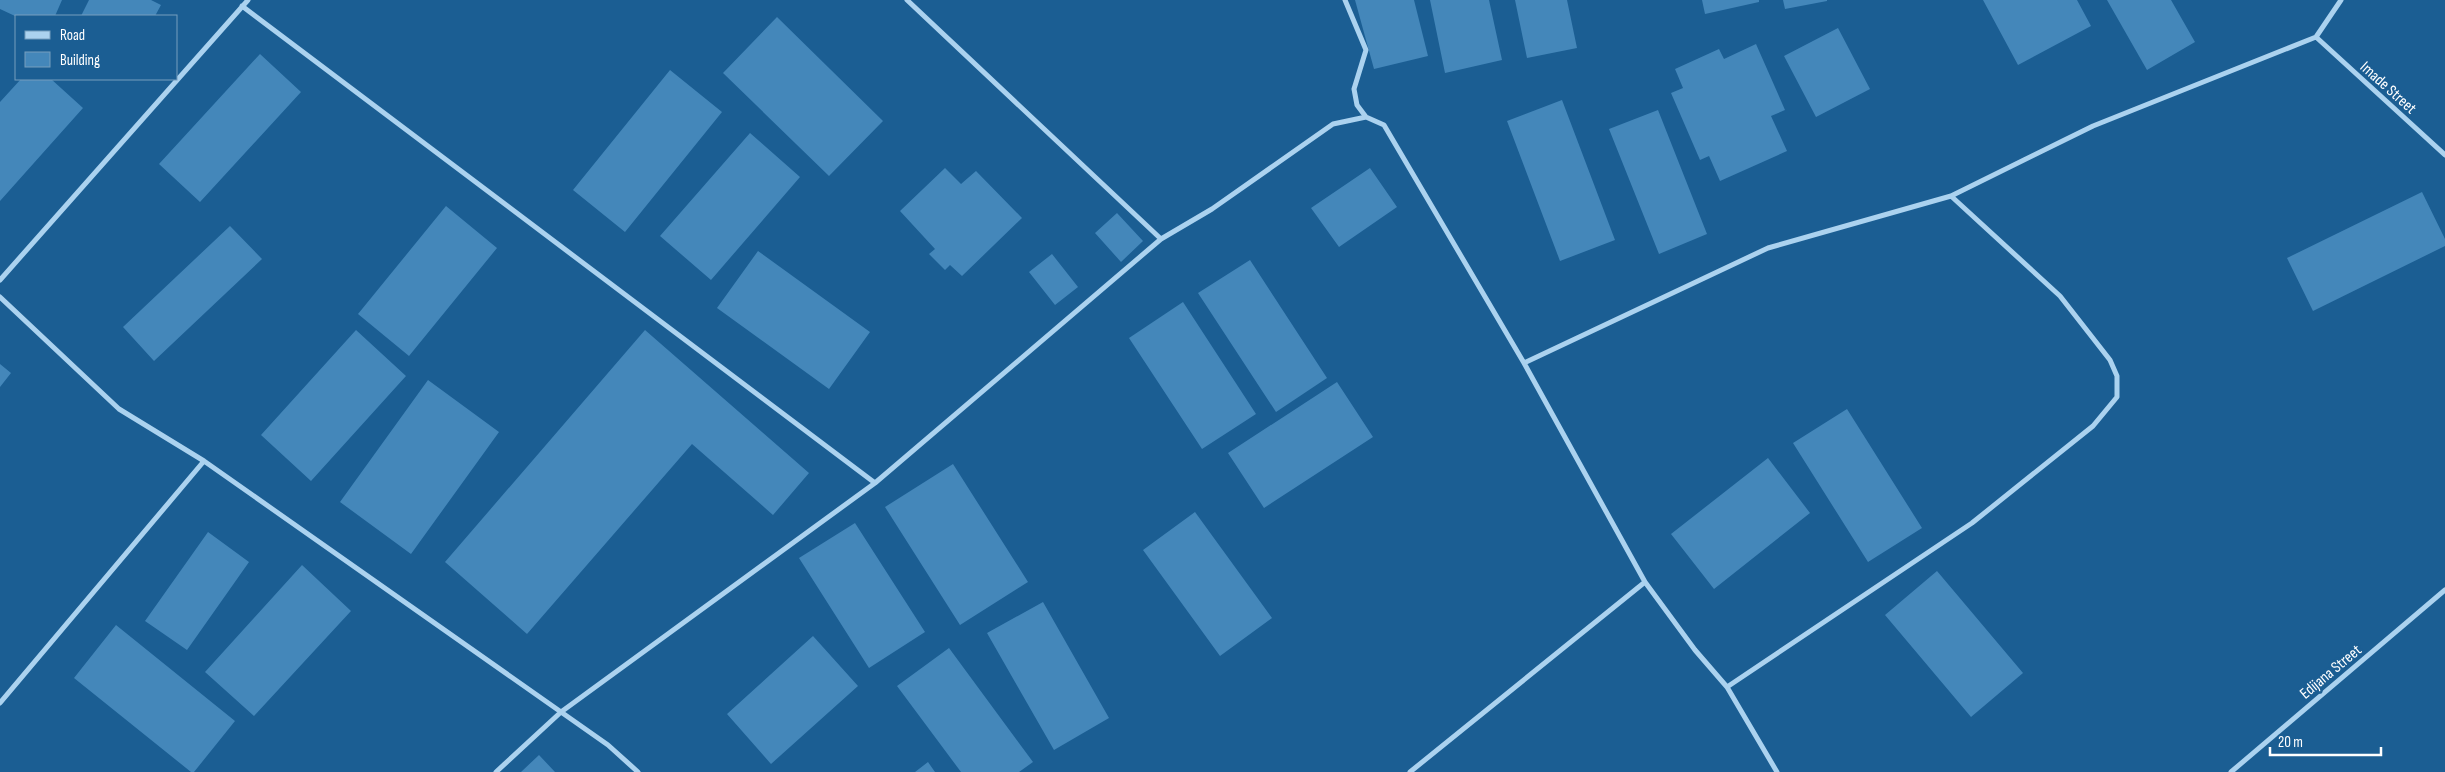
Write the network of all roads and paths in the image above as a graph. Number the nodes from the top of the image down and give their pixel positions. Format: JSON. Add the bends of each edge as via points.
{"nodes":[{"id":1,"x":248,"y":0,"type":"edge"},
{"id":2,"x":907,"y":0,"type":"edge"},
{"id":3,"x":1345,"y":0,"type":"edge"},
{"id":4,"x":2341,"y":0,"type":"edge"},
{"id":5,"x":242,"y":6,"type":"junction"},
{"id":6,"x":2316,"y":37,"type":"junction"},
{"id":7,"x":178,"y":78,"type":"edge"},
{"id":8,"x":177,"y":80,"type":"edge"},
{"id":9,"x":1366,"y":117,"type":"junction"},
{"id":10,"x":2445,"y":155,"type":"edge"},
{"id":11,"x":1951,"y":196,"type":"junction"},
{"id":12,"x":1161,"y":239,"type":"junction"},
{"id":13,"x":0,"y":280,"type":"edge"},
{"id":14,"x":0,"y":297,"type":"edge"},
{"id":15,"x":1524,"y":363,"type":"junction"},
{"id":16,"x":204,"y":460,"type":"junction"},
{"id":17,"x":875,"y":483,"type":"junction"},
{"id":18,"x":1644,"y":582,"type":"junction"},
{"id":19,"x":2445,"y":590,"type":"edge"},
{"id":20,"x":1727,"y":687,"type":"junction"},
{"id":21,"x":0,"y":704,"type":"edge"},
{"id":22,"x":561,"y":712,"type":"junction"},
{"id":23,"x":496,"y":772,"type":"edge"},
{"id":24,"x":638,"y":772,"type":"edge"},
{"id":25,"x":1410,"y":772,"type":"edge"},
{"id":26,"x":1777,"y":772,"type":"edge"},
{"id":27,"x":2231,"y":772,"type":"edge"}],
"edges":[{"from":1,"to":5,"type":"street"},
{"from":2,"to":12,"type":"street"},
{"from":3,"to":9,"type":"street","via":[[1366,50],[1354,89],[1357,105]]},
{"from":4,"to":6,"type":"street"},
{"from":5,"to":7,"type":"street"},
{"from":5,"to":17,"type":"street"},
{"from":6,"to":10,"type":"street","name":"Imade Street"},
{"from":6,"to":11,"type":"street","via":[[2092,126]]},
{"from":8,"to":13,"type":"street"},
{"from":9,"to":12,"type":"street","via":[[1332,124],[1212,209]]},
{"from":9,"to":15,"type":"street","via":[[1384,126]]},
{"from":11,"to":15,"type":"street","via":[[1768,248]]},
{"from":11,"to":20,"type":"street","via":[[2060,296],[2110,360],[2117,376],[2116,397],[2093,426],[1972,523]]},
{"from":12,"to":17,"type":"street"},
{"from":14,"to":16,"type":"street","via":[[119,409]]},
{"from":15,"to":18,"type":"street"},
{"from":16,"to":21,"type":"street"},
{"from":16,"to":22,"type":"street"},
{"from":17,"to":22,"type":"street"},
{"from":18,"to":20,"type":"street"},
{"from":18,"to":25,"type":"street"},
{"from":19,"to":27,"type":"street","name":"Edijana Street"},
{"from":20,"to":26,"type":"street"},
{"from":22,"to":23,"type":"street"},
{"from":22,"to":24,"type":"street","via":[[608,745]]}]}
